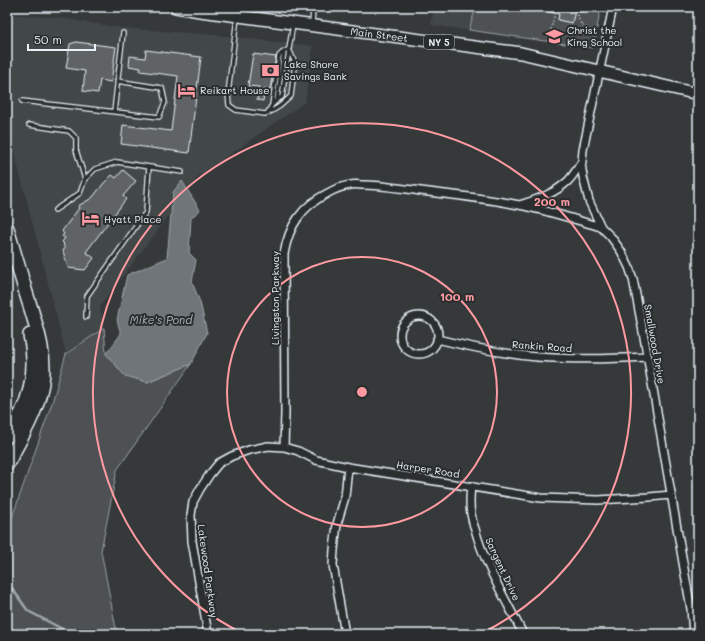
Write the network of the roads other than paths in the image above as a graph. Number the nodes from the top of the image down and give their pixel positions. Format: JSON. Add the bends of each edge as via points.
{"nodes":[{"id":1,"x":176,"y":7,"type":"edge"},
{"id":2,"x":313,"y":7,"type":"edge"},
{"id":3,"x":613,"y":7,"type":"edge"},
{"id":4,"x":243,"y":13,"type":"edge"},
{"id":5,"x":293,"y":23,"type":"junction"},
{"id":6,"x":312,"y":26,"type":"junction"},
{"id":7,"x":122,"y":33,"type":"dead end"},
{"id":8,"x":290,"y":49,"type":"junction"},
{"id":9,"x":284,"y":52,"type":"junction"},
{"id":10,"x":600,"y":71,"type":"junction"},
{"id":11,"x":117,"y":81,"type":"junction"},
{"id":12,"x":698,"y":94,"type":"edge"},
{"id":13,"x":277,"y":100,"type":"junction"},
{"id":14,"x":22,"y":101,"type":"dead end"},
{"id":15,"x":272,"y":105,"type":"junction"},
{"id":16,"x":114,"y":112,"type":"junction"},
{"id":17,"x":268,"y":112,"type":"junction"},
{"id":18,"x":29,"y":125,"type":"dead end"},
{"id":19,"x":581,"y":163,"type":"junction"},
{"id":20,"x":149,"y":167,"type":"junction"},
{"id":21,"x":182,"y":172,"type":"dead end"},
{"id":22,"x":85,"y":179,"type":"junction"},
{"id":23,"x":520,"y":205,"type":"junction"},
{"id":24,"x":55,"y":210,"type":"dead end"},
{"id":25,"x":600,"y":227,"type":"junction"},
{"id":26,"x":7,"y":228,"type":"edge"},
{"id":27,"x":9,"y":237,"type":"edge"},
{"id":28,"x":7,"y":259,"type":"edge"},
{"id":29,"x":86,"y":317,"type":"dead end"},
{"id":30,"x":437,"y":339,"type":"junction"},
{"id":31,"x":648,"y":357,"type":"junction"},
{"id":32,"x":7,"y":436,"type":"edge"},
{"id":33,"x":284,"y":447,"type":"junction"},
{"id":34,"x":7,"y":464,"type":"edge"},
{"id":35,"x":348,"y":467,"type":"junction"},
{"id":36,"x":471,"y":486,"type":"junction"},
{"id":37,"x":200,"y":489,"type":"joint"},
{"id":38,"x":671,"y":495,"type":"junction"},
{"id":39,"x":208,"y":634,"type":"edge"},
{"id":40,"x":345,"y":634,"type":"edge"},
{"id":41,"x":523,"y":634,"type":"edge"},
{"id":42,"x":693,"y":634,"type":"edge"}],
"edges":[{"from":1,"to":4,"type":"main road","name":"Main Street","number":"NY 5"},
{"from":2,"to":6,"type":"lane"},
{"from":3,"to":10,"type":"street","name":"Smallwood Drive"},
{"from":4,"to":5,"type":"main road","name":"Main Street","number":"NY 5"},
{"from":4,"to":17,"type":"lane","via":[[228,94],[229,105],[236,110],[265,114]]},
{"from":5,"to":6,"type":"main road","name":"Main Street","number":"NY 5"},
{"from":5,"to":8,"type":"lane"},
{"from":6,"to":10,"type":"main road","name":"Main Street","number":"NY 5","via":[[521,53]]},
{"from":7,"to":11,"type":"lane"},
{"from":8,"to":9,"type":"lane"},
{"from":8,"to":13,"type":"lane","via":[[282,96]]},
{"from":8,"to":17,"type":"lane","via":[[295,63],[291,96]]},
{"from":9,"to":13,"type":"lane"},
{"from":9,"to":15,"type":"lane","via":[[279,56]]},
{"from":10,"to":12,"type":"main road","name":"Main Street","number":"NY 5"},
{"from":10,"to":19,"type":"street","name":"Smallwood Drive"},
{"from":11,"to":16,"type":"lane"},
{"from":11,"to":16,"type":"lane","via":[[162,88],[165,102],[159,118]]},
{"from":13,"to":15,"type":"lane"},
{"from":14,"to":16,"type":"lane"},
{"from":15,"to":17,"type":"lane"},
{"from":18,"to":22,"type":"lane","via":[[68,130],[76,138],[76,150]]},
{"from":19,"to":23,"type":"street","name":"Livingston Parkway","via":[[568,180],[555,190],[542,198]]},
{"from":19,"to":25,"type":"street","name":"Smallwood Drive","via":[[588,201]]},
{"from":20,"to":21,"type":"lane"},
{"from":20,"to":22,"type":"lane","via":[[117,162],[95,169]]},
{"from":20,"to":29,"type":"lane","via":[[146,212],[87,296]]},
{"from":22,"to":24,"type":"lane","via":[[80,193]]},
{"from":23,"to":25,"type":"street","name":"Livingston Parkway"},
{"from":23,"to":33,"type":"street","name":"Livingston Parkway","via":[[351,184],[321,196],[302,212],[290,231],[284,254]]},
{"from":25,"to":31,"type":"street","name":"Smallwood Drive","via":[[612,237],[629,266]]},
{"from":26,"to":27,"type":"highway"},
{"from":27,"to":34,"type":"highway","via":[[38,334],[43,376],[31,417]]},
{"from":28,"to":32,"type":"highway","via":[[28,326],[33,362],[27,399]]},
{"from":30,"to":30,"type":"street","via":[[430,350],[418,354],[406,349],[402,344],[400,331],[407,321],[417,316],[423,317],[433,323],[438,334]]},
{"from":30,"to":31,"type":"street","name":"Rankin Road","via":[[537,357]]},
{"from":31,"to":38,"type":"street","name":"Smallwood Drive"},
{"from":33,"to":35,"type":"street","name":"Harper Road","via":[[316,460]]},
{"from":33,"to":37,"type":"street","name":"Harper Road","via":[[268,446],[232,456],[219,463]]},
{"from":35,"to":36,"type":"street","name":"Harper Road"},
{"from":35,"to":40,"type":"street","via":[[345,497],[336,524],[333,565]]},
{"from":36,"to":38,"type":"street","name":"Harper Road","via":[[548,498],[598,500]]},
{"from":36,"to":41,"type":"street","name":"Sargent Drive","via":[[471,514],[477,538],[498,588]]},
{"from":37,"to":39,"type":"street","name":"Lakewood Parkway","via":[[190,515]]},
{"from":38,"to":42,"type":"street","name":"Smallwood Drive"}]}
